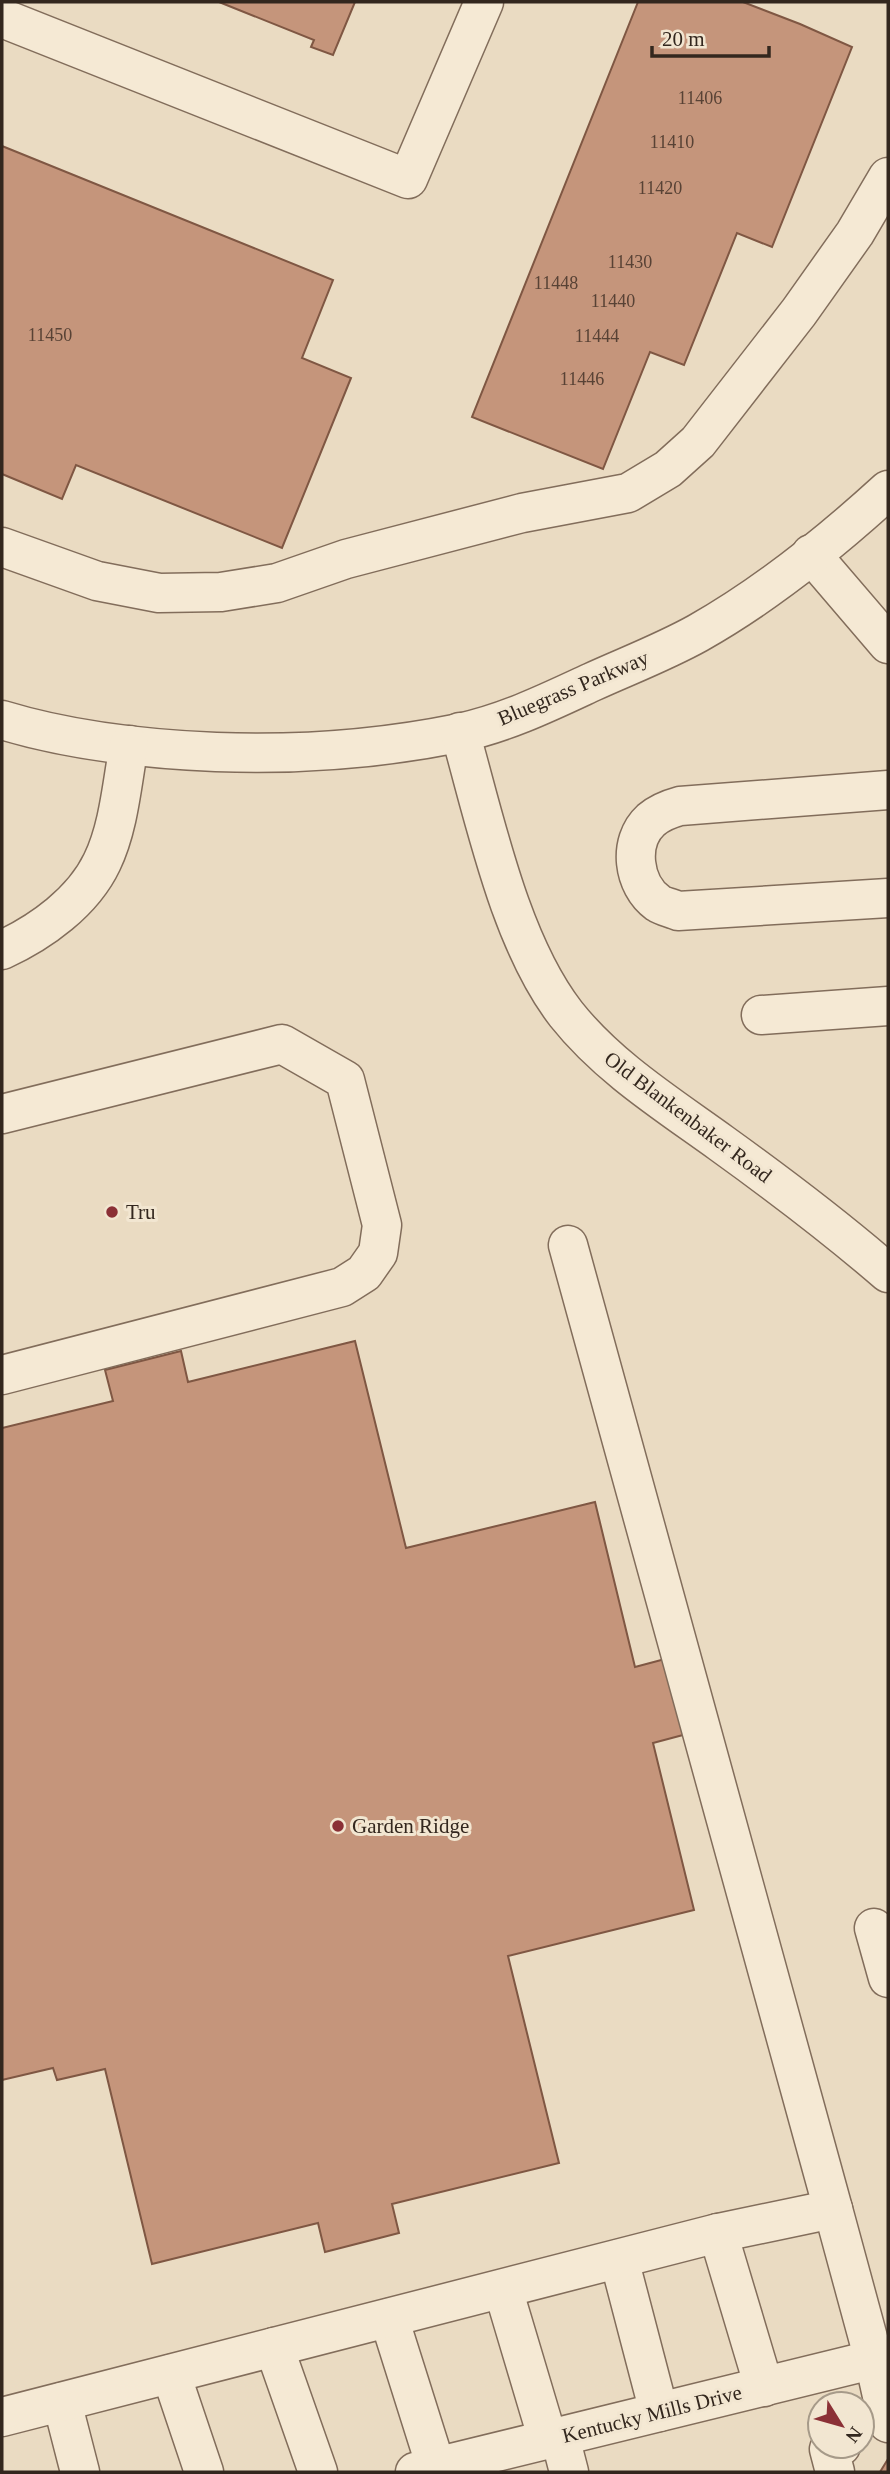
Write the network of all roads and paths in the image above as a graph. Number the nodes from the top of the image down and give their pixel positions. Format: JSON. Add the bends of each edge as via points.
{"nodes":[{"id":1,"x":484,"y":2,"type":"edge"},
{"id":2,"x":2,"y":18,"type":"edge"},
{"id":3,"x":888,"y":177,"type":"edge"},
{"id":4,"x":888,"y":490,"type":"edge"},
{"id":5,"x":2,"y":547,"type":"edge"},
{"id":6,"x":811,"y":554,"type":"junction"},
{"id":7,"x":888,"y":644,"type":"edge"},
{"id":8,"x":2,"y":720,"type":"edge"},
{"id":9,"x":460,"y":732,"type":"junction"},
{"id":10,"x":129,"y":745,"type":"junction"},
{"id":11,"x":888,"y":790,"type":"edge"},
{"id":12,"x":888,"y":898,"type":"edge"},
{"id":13,"x":2,"y":950,"type":"edge"},
{"id":14,"x":888,"y":1006,"type":"edge"},
{"id":15,"x":761,"y":1015,"type":"dead end"},
{"id":16,"x":2,"y":1114,"type":"edge"},
{"id":17,"x":568,"y":1245,"type":"dead end"},
{"id":18,"x":888,"y":1273,"type":"edge"},
{"id":19,"x":2,"y":1375,"type":"edge"},
{"id":20,"x":873,"y":1928,"type":"dead end"},
{"id":21,"x":888,"y":1978,"type":"edge"},
{"id":22,"x":833,"y":2208,"type":"junction"},
{"id":23,"x":718,"y":2233,"type":"junction"},
{"id":24,"x":619,"y":2259,"type":"junction"},
{"id":25,"x":503,"y":2289,"type":"junction"},
{"id":26,"x":389,"y":2318,"type":"junction"},
{"id":27,"x":274,"y":2347,"type":"junction"},
{"id":28,"x":881,"y":2358,"type":"edge"},
{"id":29,"x":171,"y":2374,"type":"junction"},
{"id":30,"x":764,"y":2387,"type":"junction"},
{"id":31,"x":62,"y":2402,"type":"junction"},
{"id":32,"x":659,"y":2412,"type":"junction"},
{"id":33,"x":2,"y":2417,"type":"edge"},
{"id":34,"x":888,"y":2423,"type":"edge"},
{"id":35,"x":559,"y":2450,"type":"edge"},
{"id":36,"x":425,"y":2470,"type":"edge"},
{"id":37,"x":80,"y":2472,"type":"edge"},
{"id":38,"x":204,"y":2472,"type":"edge"},
{"id":39,"x":318,"y":2472,"type":"edge"}],
"edges":[{"from":1,"to":2,"type":"street","via":[[408,179]]},
{"from":3,"to":5,"type":"street","via":[[799,313],[698,442],[668,469],[628,493],[522,513],[346,559],[277,583],[221,592],[159,593],[97,581]]},
{"from":4,"to":6,"type":"street","name":"Bluegrass Parkway"},
{"from":6,"to":7,"type":"street"},
{"from":6,"to":9,"type":"street","name":"Bluegrass Parkway","via":[[697,634],[523,714]]},
{"from":8,"to":10,"type":"street","name":"Bluegrass Parkway"},
{"from":9,"to":10,"type":"street","name":"Bluegrass Parkway","via":[[373,747],[260,753]]},
{"from":9,"to":18,"type":"street","name":"Old Blankenbaker Road","via":[[517,922],[565,1013],[633,1080],[758,1169]]},
{"from":10,"to":13,"type":"street","via":[[102,862],[80,895],[47,924]]},
{"from":11,"to":12,"type":"street","via":[[673,808],[650,821],[642,832],[636,862],[645,891],[678,911]]},
{"from":14,"to":15,"type":"street"},
{"from":16,"to":19,"type":"street","via":[[282,1044],[345,1080],[382,1225],[378,1253],[364,1273],[342,1287]]},
{"from":17,"to":22,"type":"street"},
{"from":20,"to":21,"type":"street"},
{"from":22,"to":23,"type":"street"},
{"from":22,"to":28,"type":"street"},
{"from":23,"to":24,"type":"street"},
{"from":23,"to":30,"type":"street"},
{"from":24,"to":25,"type":"street"},
{"from":24,"to":32,"type":"street"},
{"from":25,"to":26,"type":"street"},
{"from":25,"to":35,"type":"street"},
{"from":26,"to":27,"type":"street"},
{"from":26,"to":36,"type":"street"},
{"from":27,"to":29,"type":"street"},
{"from":27,"to":39,"type":"street"},
{"from":28,"to":30,"type":"street","name":"Kentucky Mills Drive"},
{"from":28,"to":34,"type":"street"},
{"from":29,"to":31,"type":"street"},
{"from":29,"to":38,"type":"street"},
{"from":30,"to":32,"type":"street","name":"Kentucky Mills Drive"},
{"from":31,"to":33,"type":"street"},
{"from":31,"to":37,"type":"street"},
{"from":32,"to":35,"type":"street","name":"Kentucky Mills Drive"},
{"from":35,"to":36,"type":"street","name":"Kentucky Mills Drive"}]}
